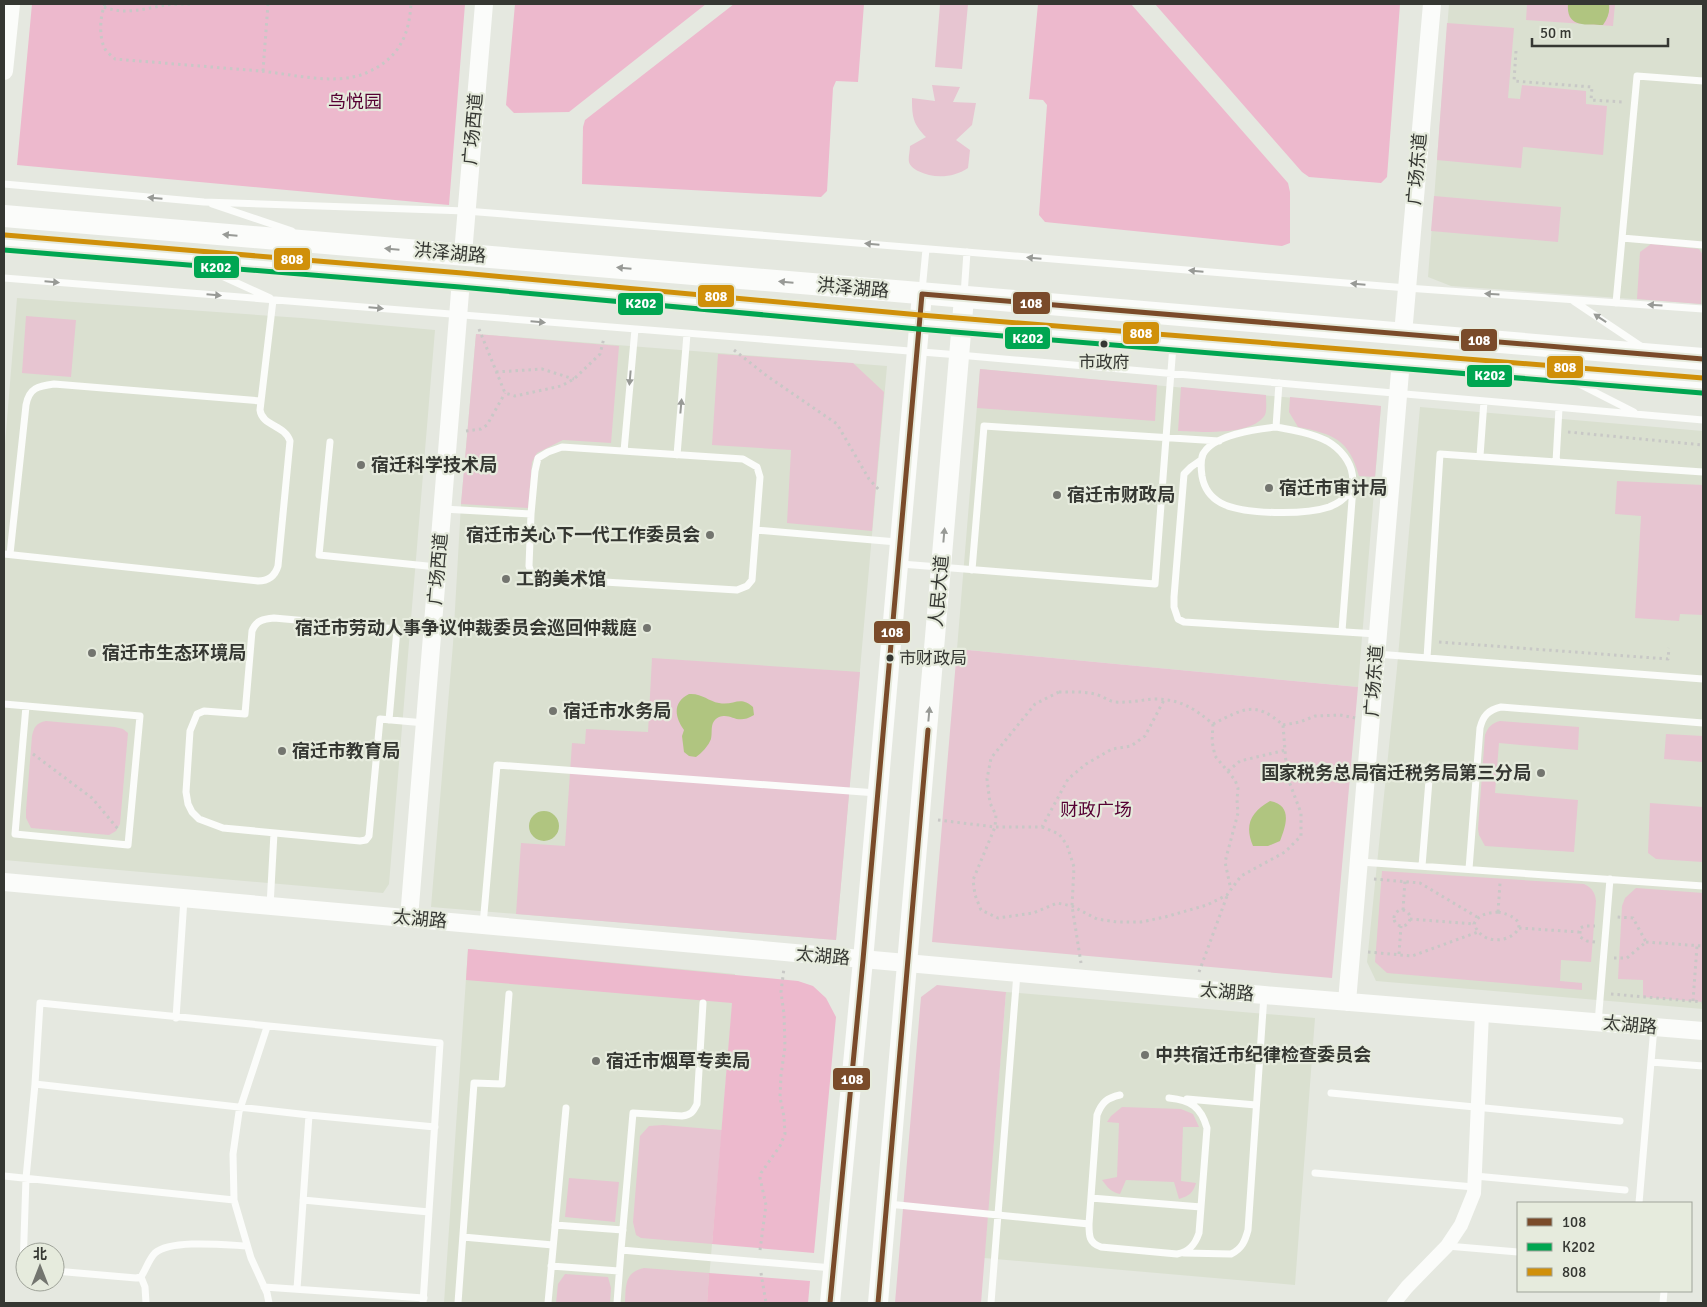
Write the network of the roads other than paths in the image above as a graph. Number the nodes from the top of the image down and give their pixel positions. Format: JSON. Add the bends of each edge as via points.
{"nodes":[{"id":1,"x":11,"y":4,"type":"edge"},
{"id":2,"x":484,"y":4,"type":"edge"},
{"id":3,"x":1432,"y":4,"type":"edge"},
{"id":4,"x":4,"y":71,"type":"edge"},
{"id":5,"x":1703,"y":81,"type":"edge"},
{"id":6,"x":4,"y":184,"type":"edge"},
{"id":7,"x":204,"y":202,"type":"junction"},
{"id":8,"x":466,"y":211,"type":"junction"},
{"id":9,"x":4,"y":216,"type":"edge"},
{"id":10,"x":1622,"y":238,"type":"junction"},
{"id":11,"x":4,"y":242,"type":"edge"},
{"id":12,"x":330,"y":244,"type":"junction"},
{"id":13,"x":1703,"y":245,"type":"edge"},
{"id":14,"x":926,"y":249,"type":"junction"},
{"id":15,"x":967,"y":252,"type":"junction"},
{"id":16,"x":463,"y":254,"type":"junction"},
{"id":17,"x":176,"y":256,"type":"junction"},
{"id":18,"x":4,"y":278,"type":"edge"},
{"id":19,"x":461,"y":280,"type":"junction"},
{"id":20,"x":1407,"y":288,"type":"junction"},
{"id":21,"x":922,"y":294,"type":"junction"},
{"id":22,"x":964,"y":298,"type":"junction"},
{"id":23,"x":274,"y":300,"type":"junction"},
{"id":24,"x":1572,"y":300,"type":"junction"},
{"id":25,"x":1616,"y":303,"type":"junction"},
{"id":26,"x":1703,"y":308,"type":"edge"},
{"id":27,"x":466,"y":316,"type":"junction"},
{"id":28,"x":919,"y":322,"type":"junction"},
{"id":29,"x":962,"y":325,"type":"junction"},
{"id":30,"x":635,"y":330,"type":"junction"},
{"id":31,"x":687,"y":334,"type":"junction"},
{"id":32,"x":1403,"y":334,"type":"junction"},
{"id":33,"x":1174,"y":342,"type":"junction"},
{"id":34,"x":917,"y":352,"type":"junction"},
{"id":35,"x":959,"y":355,"type":"junction"},
{"id":36,"x":1655,"y":355,"type":"junction"},
{"id":37,"x":1703,"y":359,"type":"edge"},
{"id":38,"x":1401,"y":360,"type":"junction"},
{"id":39,"x":1172,"y":374,"type":"junction"},
{"id":40,"x":1558,"y":374,"type":"junction"},
{"id":41,"x":1279,"y":383,"type":"junction"},
{"id":42,"x":1703,"y":386,"type":"edge"},
{"id":43,"x":1398,"y":394,"type":"junction"},
{"id":44,"x":261,"y":401,"type":"junction"},
{"id":45,"x":1484,"y":401,"type":"junction"},
{"id":46,"x":1559,"y":408,"type":"junction"},
{"id":47,"x":1638,"y":415,"type":"junction"},
{"id":48,"x":1703,"y":420,"type":"edge"},
{"id":49,"x":1276,"y":427,"type":"junction"},
{"id":50,"x":1167,"y":438,"type":"junction"},
{"id":51,"x":1220,"y":441,"type":"junction"},
{"id":52,"x":330,"y":442,"type":"dead end"},
{"id":53,"x":624,"y":451,"type":"junction"},
{"id":54,"x":677,"y":455,"type":"junction"},
{"id":55,"x":1480,"y":456,"type":"junction"},
{"id":56,"x":1201,"y":460,"type":"junction"},
{"id":57,"x":1556,"y":462,"type":"junction"},
{"id":58,"x":1703,"y":472,"type":"edge"},
{"id":59,"x":1353,"y":484,"type":"junction"},
{"id":60,"x":442,"y":509,"type":"junction"},
{"id":61,"x":531,"y":514,"type":"junction"},
{"id":62,"x":756,"y":530,"type":"junction"},
{"id":63,"x":900,"y":542,"type":"junction"},
{"id":64,"x":7,"y":554,"type":"edge"},
{"id":65,"x":898,"y":564,"type":"junction"},
{"id":66,"x":438,"y":566,"type":"junction"},
{"id":67,"x":941,"y":568,"type":"junction"},
{"id":68,"x":972,"y":570,"type":"junction"},
{"id":69,"x":1342,"y":631,"type":"junction"},
{"id":70,"x":1377,"y":634,"type":"junction"},
{"id":71,"x":1375,"y":654,"type":"junction"},
{"id":72,"x":1427,"y":658,"type":"junction"},
{"id":73,"x":1703,"y":679,"type":"edge"},
{"id":74,"x":4,"y":704,"type":"edge"},
{"id":75,"x":26,"y":706,"type":"junction"},
{"id":76,"x":389,"y":720,"type":"junction"},
{"id":77,"x":425,"y":723,"type":"junction"},
{"id":78,"x":1703,"y":723,"type":"edge"},
{"id":79,"x":1410,"y":767,"type":"dead end"},
{"id":80,"x":1430,"y":768,"type":"junction"},
{"id":81,"x":1477,"y":772,"type":"junction"},
{"id":82,"x":877,"y":793,"type":"junction"},
{"id":83,"x":274,"y":833,"type":"junction"},
{"id":84,"x":1422,"y":866,"type":"junction"},
{"id":85,"x":1469,"y":869,"type":"junction"},
{"id":86,"x":1359,"y":870,"type":"junction"},
{"id":87,"x":1610,"y":879,"type":"junction"},
{"id":88,"x":4,"y":882,"type":"edge"},
{"id":89,"x":1703,"y":886,"type":"edge"},
{"id":90,"x":184,"y":899,"type":"junction"},
{"id":91,"x":270,"y":906,"type":"junction"},
{"id":92,"x":409,"y":918,"type":"junction"},
{"id":93,"x":483,"y":925,"type":"junction"},
{"id":94,"x":862,"y":960,"type":"junction"},
{"id":95,"x":908,"y":964,"type":"junction"},
{"id":96,"x":1017,"y":974,"type":"junction"},
{"id":97,"x":509,"y":994,"type":"dead end"},
{"id":98,"x":1264,"y":995,"type":"junction"},
{"id":99,"x":1347,"y":1002,"type":"junction"},
{"id":100,"x":703,"y":1003,"type":"dead end"},
{"id":101,"x":1482,"y":1013,"type":"junction"},
{"id":102,"x":176,"y":1018,"type":"junction"},
{"id":103,"x":1598,"y":1023,"type":"junction"},
{"id":104,"x":267,"y":1027,"type":"junction"},
{"id":105,"x":1654,"y":1027,"type":"junction"},
{"id":106,"x":1703,"y":1031,"type":"edge"},
{"id":107,"x":1651,"y":1062,"type":"junction"},
{"id":108,"x":1703,"y":1066,"type":"edge"},
{"id":109,"x":35,"y":1084,"type":"junction"},
{"id":110,"x":1331,"y":1093,"type":"dead end"},
{"id":111,"x":1120,"y":1095,"type":"dead end"},
{"id":112,"x":1169,"y":1098,"type":"dead end"},
{"id":113,"x":1182,"y":1099,"type":"junction"},
{"id":114,"x":1256,"y":1105,"type":"junction"},
{"id":115,"x":241,"y":1107,"type":"junction"},
{"id":116,"x":1478,"y":1107,"type":"junction"},
{"id":117,"x":566,"y":1108,"type":"dead end"},
{"id":118,"x":309,"y":1115,"type":"junction"},
{"id":119,"x":1620,"y":1121,"type":"dead end"},
{"id":120,"x":434,"y":1127,"type":"junction"},
{"id":121,"x":1316,"y":1173,"type":"dead end"},
{"id":122,"x":4,"y":1176,"type":"edge"},
{"id":123,"x":26,"y":1178,"type":"junction"},
{"id":124,"x":1474,"y":1182,"type":"junction"},
{"id":125,"x":1625,"y":1190,"type":"dead end"},
{"id":126,"x":1090,"y":1198,"type":"junction"},
{"id":127,"x":234,"y":1200,"type":"junction"},
{"id":128,"x":303,"y":1200,"type":"junction"},
{"id":129,"x":1639,"y":1202,"type":"edge"},
{"id":130,"x":887,"y":1204,"type":"junction"},
{"id":131,"x":1201,"y":1207,"type":"junction"},
{"id":132,"x":429,"y":1212,"type":"junction"},
{"id":133,"x":999,"y":1215,"type":"junction"},
{"id":134,"x":1089,"y":1224,"type":"junction"},
{"id":135,"x":555,"y":1225,"type":"junction"},
{"id":136,"x":622,"y":1230,"type":"junction"},
{"id":137,"x":463,"y":1237,"type":"junction"},
{"id":138,"x":24,"y":1242,"type":"edge"},
{"id":139,"x":553,"y":1245,"type":"junction"},
{"id":140,"x":247,"y":1246,"type":"junction"},
{"id":141,"x":1447,"y":1246,"type":"junction"},
{"id":142,"x":621,"y":1250,"type":"junction"},
{"id":143,"x":1517,"y":1252,"type":"edge"},
{"id":144,"x":1184,"y":1253,"type":"junction"},
{"id":145,"x":551,"y":1266,"type":"junction"},
{"id":146,"x":833,"y":1268,"type":"junction"},
{"id":147,"x":619,"y":1271,"type":"junction"},
{"id":148,"x":65,"y":1272,"type":"edge"},
{"id":149,"x":142,"y":1277,"type":"junction"},
{"id":150,"x":264,"y":1286,"type":"junction"},
{"id":151,"x":297,"y":1289,"type":"junction"},
{"id":152,"x":424,"y":1301,"type":"edge"},
{"id":153,"x":146,"y":1303,"type":"edge"},
{"id":154,"x":269,"y":1303,"type":"edge"},
{"id":155,"x":458,"y":1303,"type":"edge"},
{"id":156,"x":548,"y":1303,"type":"edge"},
{"id":157,"x":617,"y":1303,"type":"edge"},
{"id":158,"x":830,"y":1303,"type":"edge"},
{"id":159,"x":878,"y":1303,"type":"edge"},
{"id":160,"x":991,"y":1303,"type":"edge"},
{"id":161,"x":1394,"y":1303,"type":"edge"}],
"edges":[{"from":1,"to":4,"type":"street"},
{"from":2,"to":8,"type":"street","name":"广场西道"},
{"from":3,"to":20,"type":"street","name":"广场东道"},
{"from":5,"to":10,"type":"lane","via":[[1637,76]]},
{"from":7,"to":6,"type":"lane","one_way":true},
{"from":7,"to":8,"type":"lane"},
{"from":7,"to":12,"type":"lane"},
{"from":14,"to":8,"type":"lane","one_way":true},
{"from":8,"to":16,"type":"street","name":"广场西道"},
{"from":12,"to":9,"type":"main road","name":"洪泽湖路","one_way":true},
{"from":10,"to":13,"type":"lane"},
{"from":10,"to":25,"type":"lane"},
{"from":11,"to":17,"type":"main road","name":"洪泽湖路"},
{"from":16,"to":12,"type":"main road","name":"洪泽湖路","one_way":true},
{"from":14,"to":15,"type":"lane"},
{"from":14,"to":21,"type":"lane"},
{"from":20,"to":15,"type":"lane","one_way":true},
{"from":15,"to":22,"type":"lane"},
{"from":21,"to":16,"type":"main road","name":"洪泽湖路","one_way":true},
{"from":17,"to":19,"type":"main road","name":"洪泽湖路"},
{"from":17,"to":23,"type":"lane"},
{"from":18,"to":23,"type":"lane","one_way":true},
{"from":19,"to":27,"type":"street","name":"广场西道"},
{"from":19,"to":28,"type":"main road","name":"洪泽湖路"},
{"from":24,"to":20,"type":"lane","one_way":true},
{"from":20,"to":32,"type":"street","name":"广场东道"},
{"from":21,"to":22,"type":"main road","name":"洪泽湖路"},
{"from":21,"to":28,"type":"main road"},
{"from":22,"to":29,"type":"main road","name":"人民大道"},
{"from":22,"to":32,"type":"main road","name":"洪泽湖路"},
{"from":23,"to":27,"type":"lane","one_way":true},
{"from":23,"to":44,"type":"lane"},
{"from":24,"to":25,"type":"lane"},
{"from":36,"to":24,"type":"lane","one_way":true},
{"from":26,"to":25,"type":"lane","one_way":true},
{"from":27,"to":30,"type":"lane","one_way":true},
{"from":27,"to":60,"type":"street","name":"广场西道","via":[[448,434]]},
{"from":28,"to":29,"type":"main road","name":"洪泽湖路"},
{"from":28,"to":34,"type":"main road"},
{"from":29,"to":33,"type":"main road","name":"洪泽湖路"},
{"from":29,"to":35,"type":"main road","name":"人民大道"},
{"from":30,"to":31,"type":"lane"},
{"from":30,"to":53,"type":"lane","one_way":true},
{"from":31,"to":34,"type":"lane"},
{"from":54,"to":31,"type":"lane","one_way":true},
{"from":32,"to":36,"type":"main road","name":"洪泽湖路"},
{"from":33,"to":38,"type":"main road","name":"洪泽湖路"},
{"from":33,"to":39,"type":"lane"},
{"from":34,"to":35,"type":"lane"},
{"from":34,"to":63,"type":"main road"},
{"from":35,"to":39,"type":"lane"},
{"from":67,"to":35,"type":"main road","name":"人民大道","one_way":true},
{"from":36,"to":37,"type":"main road","name":"洪泽湖路"},
{"from":38,"to":40,"type":"main road","name":"洪泽湖路"},
{"from":38,"to":43,"type":"street","name":"广场东道"},
{"from":39,"to":41,"type":"lane"},
{"from":39,"to":50,"type":"lane"},
{"from":40,"to":42,"type":"main road","name":"洪泽湖路"},
{"from":40,"to":47,"type":"lane"},
{"from":41,"to":43,"type":"lane"},
{"from":41,"to":49,"type":"lane"},
{"from":43,"to":45,"type":"lane"},
{"from":43,"to":70,"type":"street","name":"广场东道"},
{"from":44,"to":64,"type":"lane","via":[[54,384],[33,390],[26,405]]},
{"from":44,"to":64,"type":"lane","via":[[261,416],[286,433],[290,441],[278,566],[269,579],[258,581]]},
{"from":45,"to":46,"type":"lane"},
{"from":45,"to":55,"type":"lane"},
{"from":46,"to":47,"type":"lane"},
{"from":46,"to":57,"type":"lane"},
{"from":47,"to":48,"type":"lane"},
{"from":49,"to":51,"type":"lane","via":[[1244,431]]},
{"from":49,"to":59,"type":"lane","via":[[1307,433],[1339,450],[1352,474]]},
{"from":50,"to":51,"type":"lane"},
{"from":50,"to":68,"type":"lane","via":[[984,426]]},
{"from":50,"to":68,"type":"lane","via":[[1155,584]]},
{"from":51,"to":56,"type":"lane","via":[[1208,448]]},
{"from":52,"to":66,"type":"lane","via":[[319,555]]},
{"from":53,"to":54,"type":"lane"},
{"from":53,"to":61,"type":"lane","via":[[562,447],[538,458]]},
{"from":54,"to":62,"type":"lane","via":[[743,459],[757,467],[760,477]]},
{"from":55,"to":57,"type":"lane"},
{"from":55,"to":72,"type":"lane","via":[[1440,454]]},
{"from":56,"to":59,"type":"lane","via":[[1205,489],[1222,503],[1243,510],[1318,510],[1338,503]]},
{"from":56,"to":69,"type":"lane","via":[[1184,474],[1174,597],[1178,619],[1184,622]]},
{"from":57,"to":58,"type":"lane"},
{"from":59,"to":69,"type":"lane"},
{"from":60,"to":61,"type":"lane"},
{"from":60,"to":66,"type":"street","name":"广场西道"},
{"from":61,"to":62,"type":"lane","via":[[529,566],[532,575],[538,578],[737,590],[748,586],[752,580]]},
{"from":62,"to":63,"type":"lane"},
{"from":63,"to":65,"type":"main road"},
{"from":65,"to":67,"type":"lane"},
{"from":65,"to":82,"type":"main road"},
{"from":66,"to":77,"type":"street","name":"广场西道"},
{"from":67,"to":68,"type":"lane"},
{"from":95,"to":67,"type":"main road","name":"人民大道","one_way":true},
{"from":69,"to":70,"type":"lane"},
{"from":70,"to":71,"type":"street","name":"广场东道"},
{"from":71,"to":72,"type":"lane"},
{"from":71,"to":86,"type":"street","name":"广场东道"},
{"from":72,"to":73,"type":"lane"},
{"from":74,"to":75,"type":"lane"},
{"from":75,"to":75,"type":"lane","via":[[140,716],[128,845],[14,834]]},
{"from":76,"to":77,"type":"lane"},
{"from":76,"to":83,"type":"lane","via":[[380,720],[369,836],[366,840]]},
{"from":76,"to":83,"type":"lane","via":[[397,629],[274,618],[262,619],[254,625],[245,714],[204,711],[197,714],[190,731],[186,792],[188,804],[199,819],[223,828]]},
{"from":77,"to":92,"type":"street","name":"广场西道"},
{"from":78,"to":81,"type":"lane","via":[[1501,707],[1492,709],[1482,718]]},
{"from":79,"to":80,"type":"lane"},
{"from":80,"to":81,"type":"lane"},
{"from":80,"to":84,"type":"lane"},
{"from":81,"to":85,"type":"lane"},
{"from":82,"to":93,"type":"lane","via":[[497,765]]},
{"from":82,"to":94,"type":"main road"},
{"from":83,"to":91,"type":"lane"},
{"from":84,"to":85,"type":"lane"},
{"from":84,"to":86,"type":"lane"},
{"from":85,"to":87,"type":"lane"},
{"from":86,"to":99,"type":"street","name":"广场东道"},
{"from":87,"to":89,"type":"lane"},
{"from":87,"to":103,"type":"lane"},
{"from":88,"to":90,"type":"street","name":"太湖路"},
{"from":90,"to":91,"type":"street","name":"太湖路"},
{"from":90,"to":102,"type":"lane"},
{"from":91,"to":92,"type":"street","name":"太湖路"},
{"from":92,"to":93,"type":"street","name":"太湖路"},
{"from":93,"to":94,"type":"street","name":"太湖路"},
{"from":94,"to":95,"type":"street","name":"太湖路"},
{"from":94,"to":146,"type":"main road"},
{"from":95,"to":96,"type":"street","name":"太湖路"},
{"from":95,"to":130,"type":"main road","name":"人民大道"},
{"from":96,"to":98,"type":"street","name":"太湖路"},
{"from":96,"to":133,"type":"lane"},
{"from":97,"to":137,"type":"lane","via":[[502,1084],[474,1083]]},
{"from":98,"to":99,"type":"street","name":"太湖路"},
{"from":98,"to":114,"type":"lane"},
{"from":99,"to":101,"type":"street","name":"太湖路"},
{"from":100,"to":136,"type":"lane","via":[[694,1112],[689,1116],[633,1113]]},
{"from":101,"to":103,"type":"street","name":"太湖路"},
{"from":101,"to":116,"type":"street"},
{"from":102,"to":104,"type":"lane"},
{"from":102,"to":109,"type":"lane","via":[[40,1003]]},
{"from":103,"to":105,"type":"street","name":"太湖路"},
{"from":104,"to":115,"type":"lane"},
{"from":104,"to":120,"type":"lane","via":[[440,1043]]},
{"from":105,"to":106,"type":"street","name":"太湖路"},
{"from":105,"to":107,"type":"lane"},
{"from":107,"to":108,"type":"lane"},
{"from":107,"to":129,"type":"lane"},
{"from":109,"to":115,"type":"lane"},
{"from":109,"to":123,"type":"lane"},
{"from":110,"to":116,"type":"lane"},
{"from":111,"to":126,"type":"lane","via":[[1102,1103],[1097,1115]]},
{"from":112,"to":113,"type":"lane"},
{"from":113,"to":114,"type":"lane"},
{"from":113,"to":131,"type":"lane","via":[[1201,1112],[1207,1128]]},
{"from":114,"to":144,"type":"lane","via":[[1248,1230],[1242,1246],[1230,1254]]},
{"from":115,"to":118,"type":"lane"},
{"from":115,"to":127,"type":"lane","via":[[233,1154]]},
{"from":116,"to":119,"type":"lane"},
{"from":116,"to":124,"type":"street"},
{"from":117,"to":135,"type":"lane"},
{"from":118,"to":120,"type":"lane"},
{"from":118,"to":128,"type":"lane"},
{"from":120,"to":132,"type":"lane"},
{"from":121,"to":124,"type":"lane"},
{"from":122,"to":123,"type":"lane"},
{"from":123,"to":127,"type":"lane"},
{"from":123,"to":138,"type":"lane"},
{"from":124,"to":125,"type":"lane"},
{"from":124,"to":141,"type":"street","via":[[1474,1193],[1462,1225]]},
{"from":126,"to":131,"type":"lane"},
{"from":126,"to":134,"type":"lane"},
{"from":127,"to":140,"type":"lane"},
{"from":128,"to":132,"type":"lane"},
{"from":128,"to":151,"type":"lane"},
{"from":130,"to":133,"type":"lane"},
{"from":130,"to":159,"type":"main road","name":"人民大道"},
{"from":131,"to":144,"type":"lane","via":[[1196,1243]]},
{"from":132,"to":152,"type":"lane"},
{"from":133,"to":134,"type":"lane"},
{"from":133,"to":160,"type":"lane"},
{"from":134,"to":144,"type":"lane","via":[[1088,1236],[1101,1247]]},
{"from":135,"to":136,"type":"lane"},
{"from":135,"to":139,"type":"lane"},
{"from":136,"to":142,"type":"lane"},
{"from":137,"to":139,"type":"lane"},
{"from":137,"to":155,"type":"lane"},
{"from":139,"to":145,"type":"lane"},
{"from":140,"to":149,"type":"lane","via":[[179,1245],[165,1248],[155,1253]]},
{"from":140,"to":150,"type":"lane"},
{"from":141,"to":143,"type":"lane"},
{"from":141,"to":161,"type":"street"},
{"from":142,"to":146,"type":"lane"},
{"from":142,"to":147,"type":"lane"},
{"from":145,"to":147,"type":"lane"},
{"from":145,"to":156,"type":"lane"},
{"from":146,"to":158,"type":"main road"},
{"from":147,"to":157,"type":"lane"},
{"from":148,"to":149,"type":"lane"},
{"from":149,"to":153,"type":"lane","via":[[146,1286]]},
{"from":150,"to":151,"type":"lane"},
{"from":150,"to":154,"type":"lane"},
{"from":151,"to":152,"type":"lane"}]}
